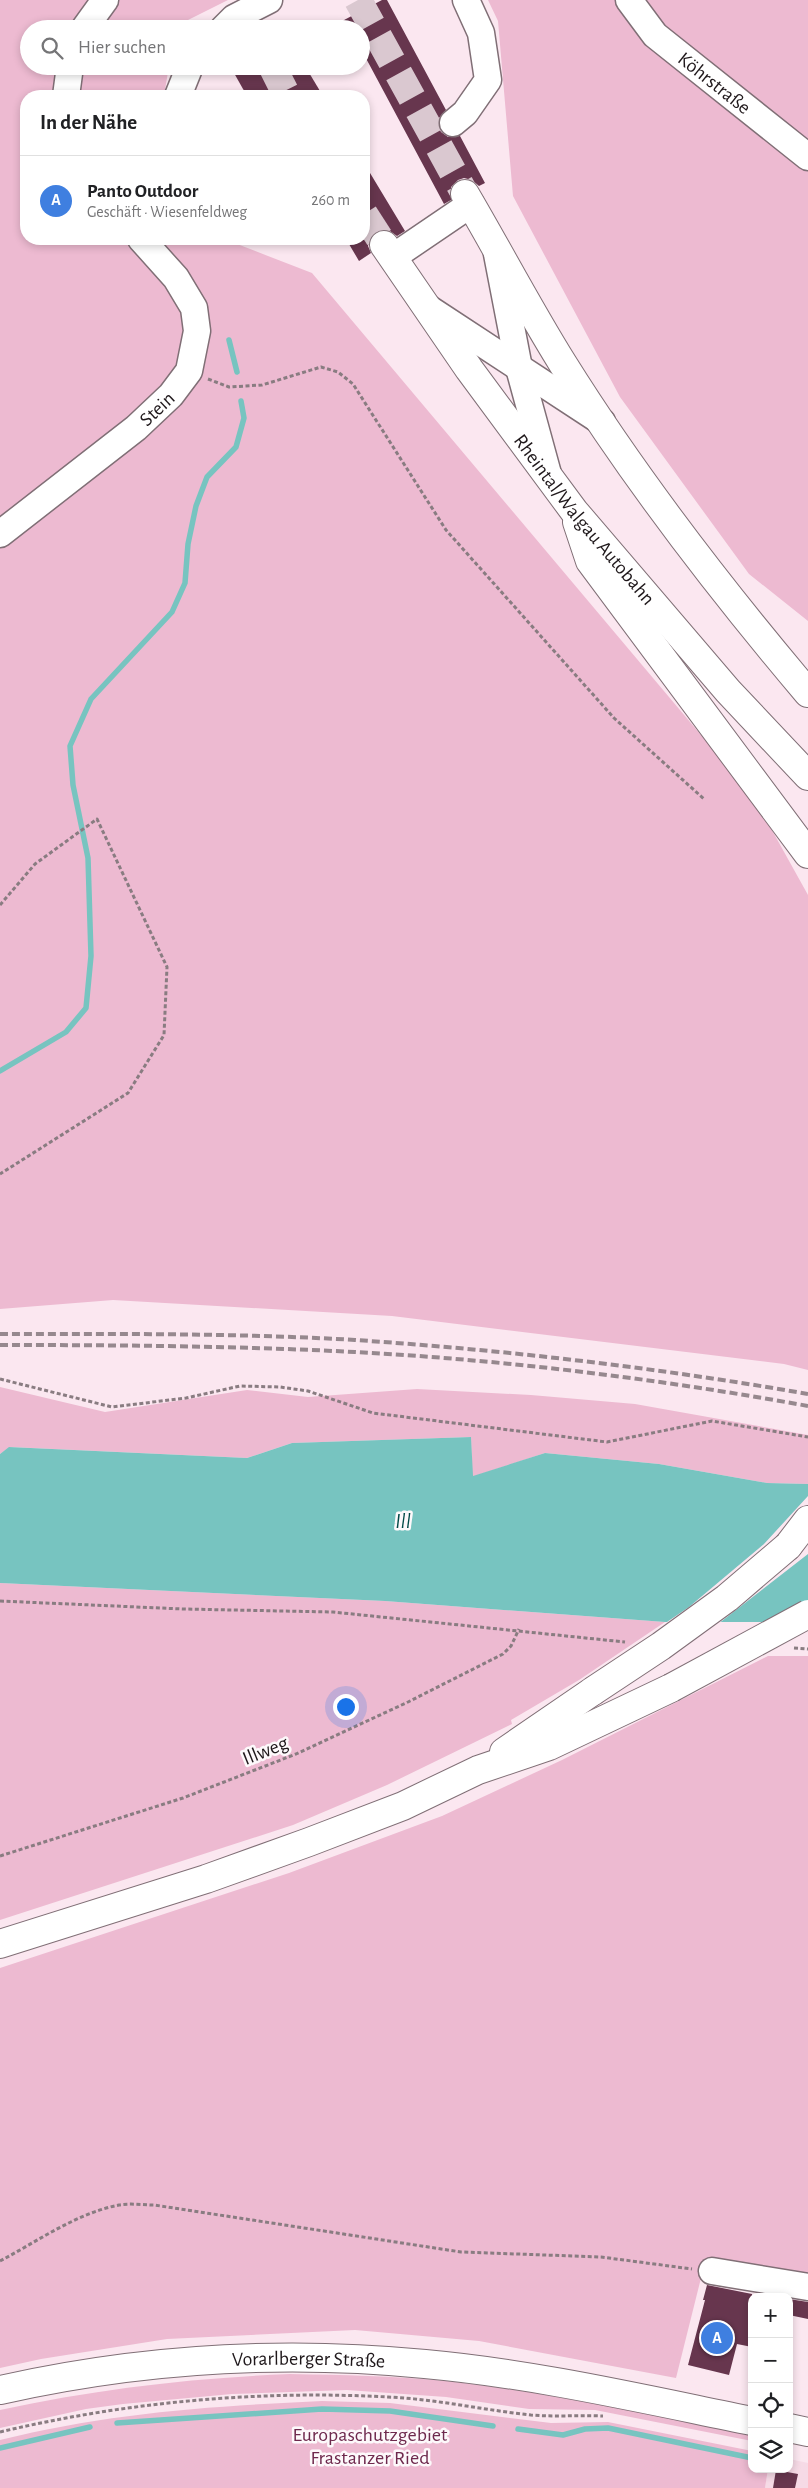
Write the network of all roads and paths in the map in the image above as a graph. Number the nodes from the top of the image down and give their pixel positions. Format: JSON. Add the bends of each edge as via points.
{"nodes":[{"id":1,"x":105,"y":0,"type":"edge"},
{"id":2,"x":269,"y":0,"type":"edge"},
{"id":3,"x":466,"y":0,"type":"edge"},
{"id":4,"x":629,"y":0,"type":"edge"},
{"id":5,"x":91,"y":20,"type":"edge"},
{"id":6,"x":232,"y":20,"type":"edge"},
{"id":7,"x":69,"y":75,"type":"edge"},
{"id":8,"x":186,"y":75,"type":"edge"},
{"id":9,"x":67,"y":90,"type":"edge"},
{"id":10,"x":180,"y":90,"type":"edge"},
{"id":11,"x":453,"y":123,"type":"dead end"},
{"id":12,"x":808,"y":158,"type":"edge"},
{"id":13,"x":468,"y":199,"type":"joint"},
{"id":14,"x":147,"y":245,"type":"edge"},
{"id":15,"x":495,"y":246,"type":"junction"},
{"id":16,"x":388,"y":251,"type":"joint"},
{"id":17,"x":427,"y":307,"type":"junction"},
{"id":18,"x":519,"y":368,"type":"junction"},
{"id":19,"x":189,"y":371,"type":"junction"},
{"id":20,"x":602,"y":423,"type":"junction"},
{"id":21,"x":549,"y":478,"type":"junction"},
{"id":22,"x":574,"y":511,"type":"junction"},
{"id":23,"x":0,"y":534,"type":"edge"},
{"id":24,"x":728,"y":596,"type":"junction"},
{"id":25,"x":808,"y":665,"type":"edge"},
{"id":26,"x":808,"y":693,"type":"edge"},
{"id":27,"x":808,"y":776,"type":"edge"},
{"id":28,"x":704,"y":799,"type":"dead end"},
{"id":29,"x":808,"y":854,"type":"edge"},
{"id":30,"x":0,"y":905,"type":"edge"},
{"id":31,"x":0,"y":1174,"type":"edge"},
{"id":32,"x":0,"y":1379,"type":"edge"},
{"id":33,"x":808,"y":1437,"type":"edge"},
{"id":34,"x":808,"y":1520,"type":"edge"},
{"id":35,"x":798,"y":1539,"type":"edge"},
{"id":36,"x":0,"y":1601,"type":"edge"},
{"id":37,"x":808,"y":1614,"type":"edge"},
{"id":38,"x":478,"y":1770,"type":"junction"},
{"id":39,"x":0,"y":1856,"type":"edge"},
{"id":40,"x":0,"y":1944,"type":"edge"},
{"id":41,"x":0,"y":2261,"type":"edge"},
{"id":42,"x":712,"y":2271,"type":"joint"},
{"id":43,"x":808,"y":2286,"type":"edge"},
{"id":44,"x":0,"y":2390,"type":"edge"},
{"id":45,"x":615,"y":2405,"type":"junction"},
{"id":46,"x":748,"y":2421,"type":"edge"},
{"id":47,"x":793,"y":2429,"type":"edge"},
{"id":48,"x":0,"y":2432,"type":"edge"},
{"id":49,"x":808,"y":2432,"type":"edge"}],
"edges":[{"from":1,"to":5,"type":"street"},
{"from":2,"to":6,"type":"street"},
{"from":3,"to":11,"type":"street","via":[[482,33],[488,80]]},
{"from":4,"to":12,"type":"street","name":"Köhrstraße","via":[[655,35]]},
{"from":7,"to":9,"type":"street"},
{"from":8,"to":10,"type":"street"},
{"from":13,"to":15,"type":"main road"},
{"from":13,"to":16,"type":"street"},
{"from":14,"to":19,"type":"street","name":"Stein","via":[[176,278],[194,308],[197,331]]},
{"from":15,"to":18,"type":"street"},
{"from":15,"to":20,"type":"main road","via":[[562,363]]},
{"from":16,"to":17,"type":"main road","name":"Rheintal/Walgau Autobahn"},
{"from":17,"to":18,"type":"street"},
{"from":17,"to":21,"type":"main road","name":"Rheintal/Walgau Autobahn"},
{"from":18,"to":20,"type":"street"},
{"from":18,"to":21,"type":"street"},
{"from":19,"to":23,"type":"street","name":"Stein","via":[[170,396],[136,428]]},
{"from":19,"to":28,"type":"path","via":[[228,387],[262,385],[321,367],[338,372],[353,384],[446,530],[614,718]]},
{"from":20,"to":24,"type":"main road"},
{"from":21,"to":22,"type":"main road","name":"Rheintal/Walgau Autobahn"},
{"from":22,"to":27,"type":"main road","name":"Rheintal/Walgau Autobahn","via":[[728,690]]},
{"from":22,"to":29,"type":"main road","via":[[590,561]]},
{"from":24,"to":25,"type":"main road","via":[[781,635]]},
{"from":24,"to":26,"type":"main road"},
{"from":30,"to":31,"type":"path","via":[[35,864],[97,819],[167,967],[164,1035],[128,1094]]},
{"from":32,"to":33,"type":"path","via":[[112,1407],[186,1398],[240,1386],[280,1387],[308,1391],[373,1413],[607,1442],[712,1421]]},
{"from":34,"to":35,"type":"main road"},
{"from":35,"to":38,"type":"main road","bridge":true,"via":[[727,1598],[661,1646]]},
{"from":36,"to":39,"type":"path","name":"Illweg","via":[[333,1612],[519,1630],[503,1654],[296,1754],[183,1798]]},
{"from":37,"to":38,"type":"main road","bridge":true,"via":[[671,1688],[549,1746]]},
{"from":38,"to":40,"type":"main road","via":[[403,1806],[309,1842],[206,1879]]},
{"from":41,"to":42,"type":"path","via":[[85,2216],[120,2205],[135,2204],[461,2252],[601,2257]]},
{"from":42,"to":43,"type":"street"},
{"from":44,"to":45,"type":"main road","name":"Vorarlberger Straße","via":[[142,2364],[245,2359],[354,2359],[495,2372]]},
{"from":45,"to":46,"type":"main road","name":"Vorarlberger Straße"},
{"from":45,"to":48,"type":"path","via":[[529,2414],[391,2397],[292,2395],[123,2408]]},
{"from":47,"to":49,"type":"main road"}]}
